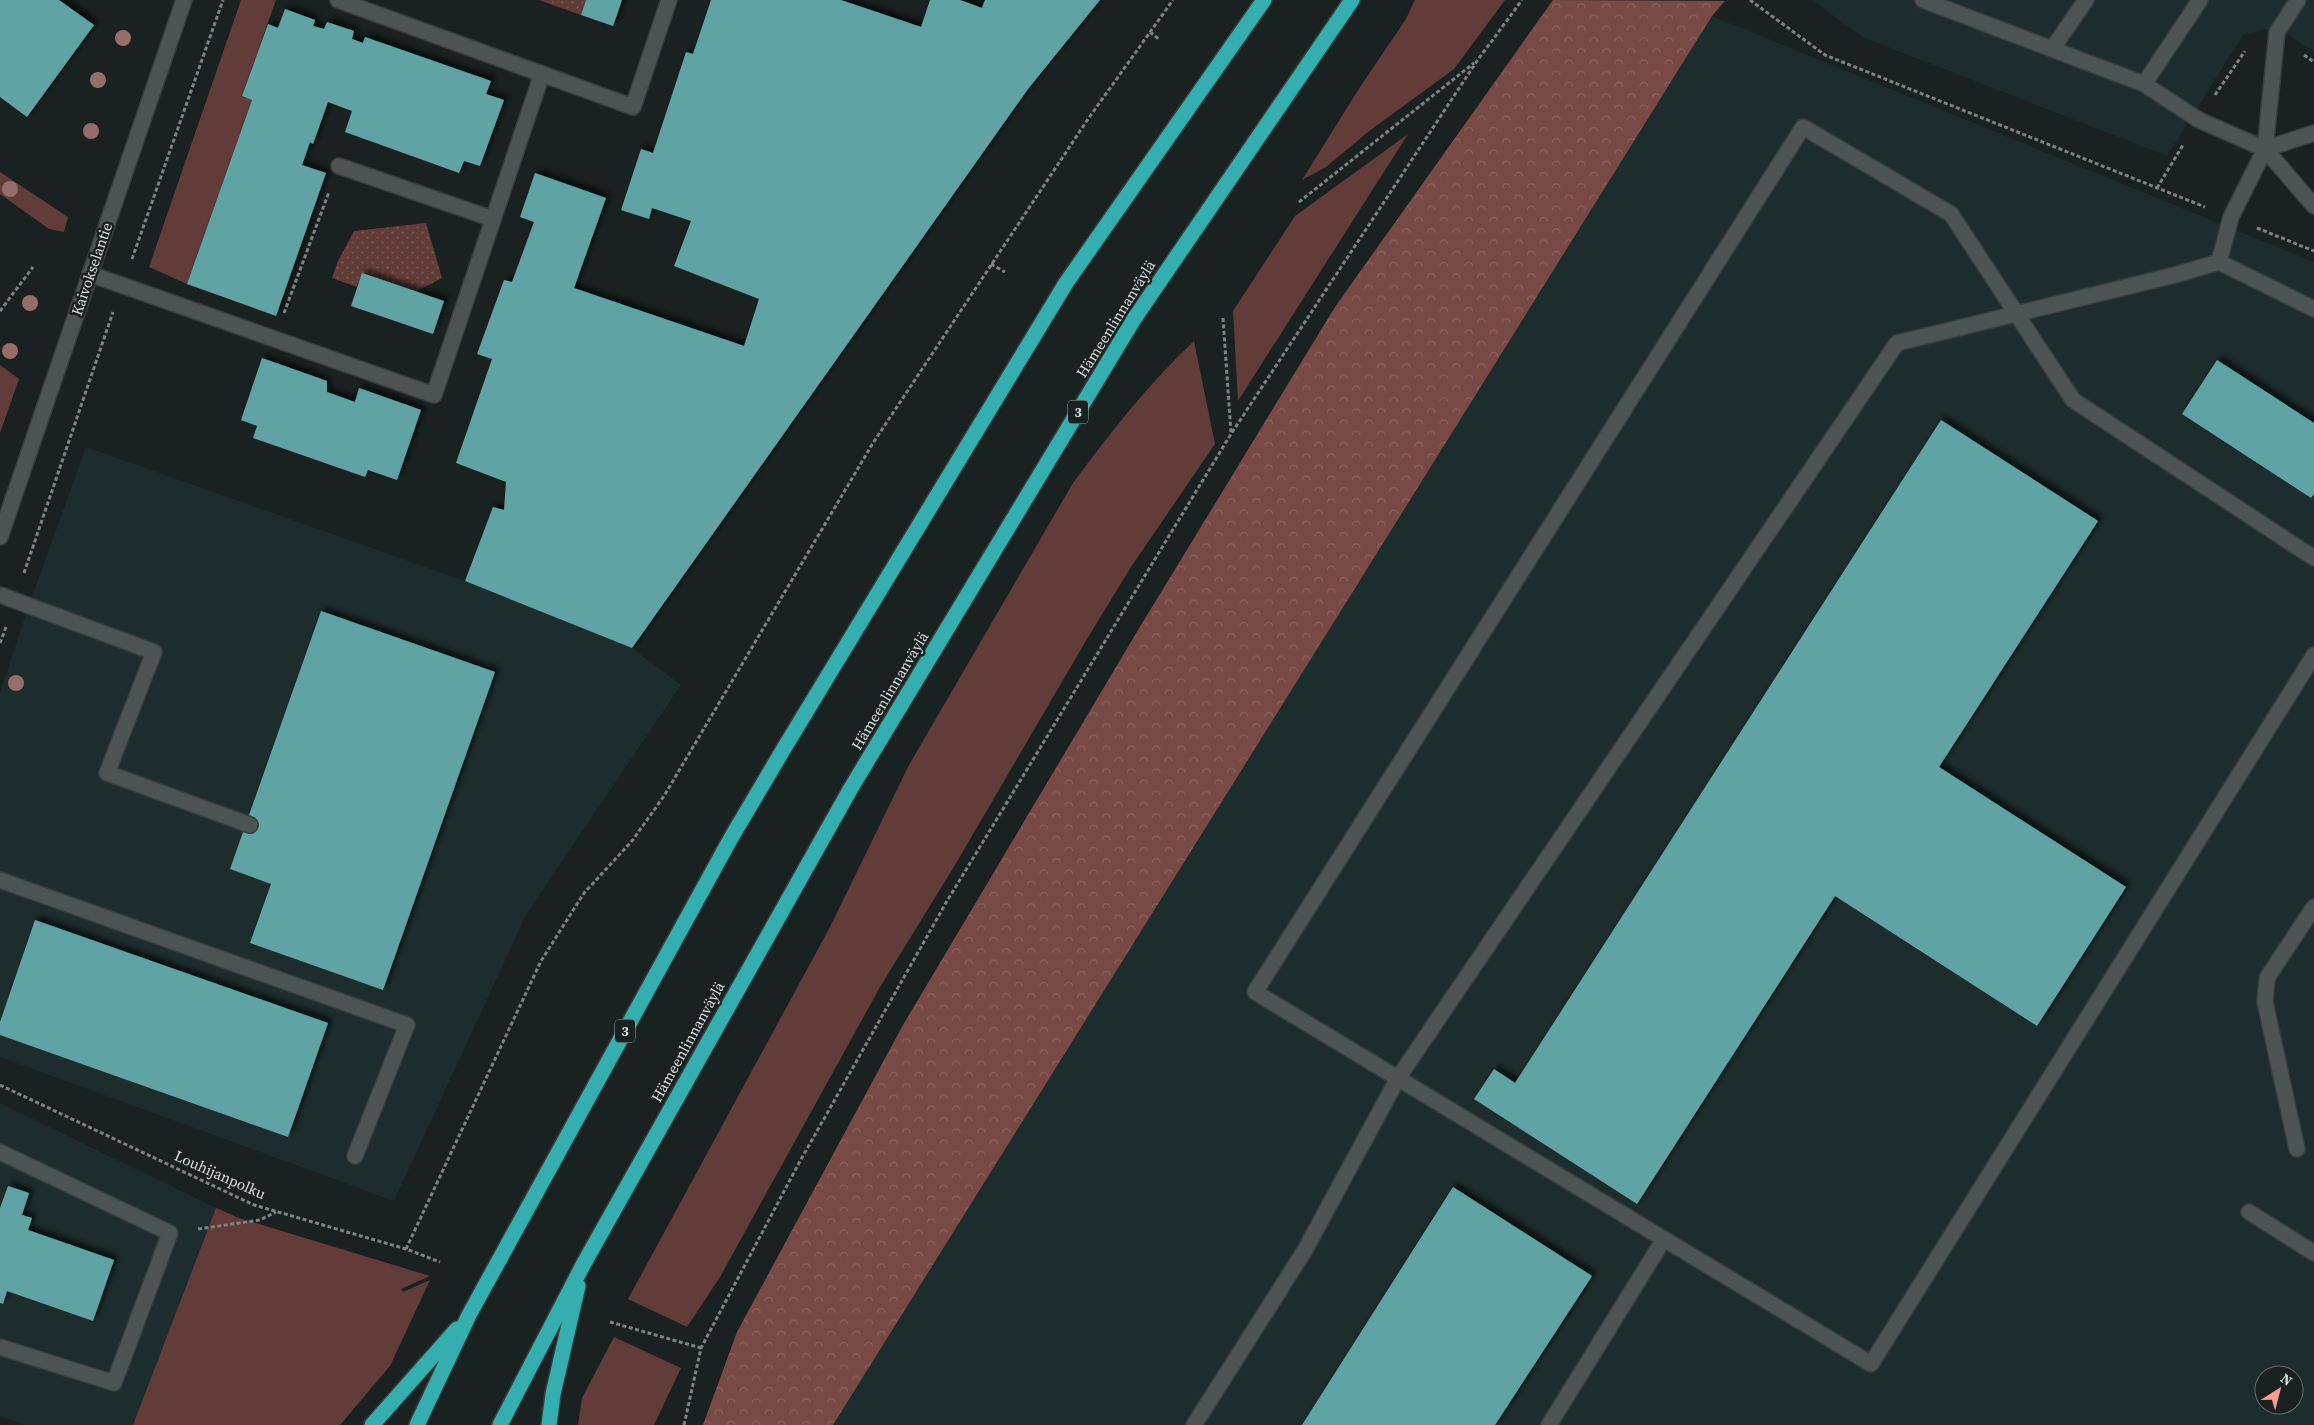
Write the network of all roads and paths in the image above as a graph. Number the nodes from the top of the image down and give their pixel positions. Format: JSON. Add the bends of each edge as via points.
{"nodes":[{"id":1,"x":184,"y":0,"type":"edge"},
{"id":2,"x":223,"y":0,"type":"edge"},
{"id":3,"x":338,"y":0,"type":"edge"},
{"id":4,"x":669,"y":0,"type":"edge"},
{"id":5,"x":1173,"y":0,"type":"edge"},
{"id":6,"x":1264,"y":0,"type":"edge"},
{"id":7,"x":1352,"y":0,"type":"edge"},
{"id":8,"x":1522,"y":0,"type":"edge"},
{"id":9,"x":1750,"y":0,"type":"edge"},
{"id":10,"x":1923,"y":0,"type":"edge"},
{"id":11,"x":2086,"y":0,"type":"edge"},
{"id":12,"x":2200,"y":0,"type":"edge"},
{"id":13,"x":2298,"y":0,"type":"edge"},
{"id":14,"x":1956,"y":6,"type":"edge"},
{"id":15,"x":1150,"y":32,"type":"junction"},
{"id":16,"x":1160,"y":40,"type":"dead end"},
{"id":17,"x":2275,"y":43,"type":"junction"},
{"id":18,"x":2052,"y":49,"type":"junction"},
{"id":19,"x":1477,"y":61,"type":"junction"},
{"id":20,"x":2314,"y":62,"type":"edge"},
{"id":21,"x":542,"y":74,"type":"junction"},
{"id":22,"x":2144,"y":84,"type":"junction"},
{"id":23,"x":2199,"y":120,"type":"junction"},
{"id":24,"x":2314,"y":133,"type":"edge"},
{"id":25,"x":2265,"y":148,"type":"junction"},
{"id":26,"x":339,"y":166,"type":"joint"},
{"id":27,"x":2157,"y":188,"type":"junction"},
{"id":28,"x":1299,"y":202,"type":"dead end"},
{"id":29,"x":2314,"y":206,"type":"edge"},
{"id":30,"x":2231,"y":217,"type":"junction"},
{"id":31,"x":493,"y":220,"type":"junction"},
{"id":32,"x":2314,"y":250,"type":"edge"},
{"id":33,"x":2218,"y":262,"type":"junction"},
{"id":34,"x":991,"y":264,"type":"junction"},
{"id":35,"x":32,"y":268,"type":"dead end"},
{"id":36,"x":1005,"y":272,"type":"dead end"},
{"id":37,"x":90,"y":274,"type":"junction"},
{"id":38,"x":122,"y":285,"type":"junction"},
{"id":39,"x":2314,"y":309,"type":"edge"},
{"id":40,"x":0,"y":311,"type":"edge"},
{"id":41,"x":2016,"y":314,"type":"junction"},
{"id":42,"x":1223,"y":318,"type":"dead end"},
{"id":43,"x":274,"y":339,"type":"junction"},
{"id":44,"x":1231,"y":434,"type":"junction"},
{"id":45,"x":0,"y":538,"type":"edge"},
{"id":46,"x":2314,"y":558,"type":"edge"},
{"id":47,"x":0,"y":595,"type":"edge"},
{"id":48,"x":15,"y":600,"type":"junction"},
{"id":49,"x":0,"y":643,"type":"edge"},
{"id":50,"x":2314,"y":654,"type":"edge"},
{"id":51,"x":250,"y":825,"type":"dead end"},
{"id":52,"x":0,"y":880,"type":"edge"},
{"id":53,"x":2314,"y":907,"type":"edge"},
{"id":54,"x":1398,"y":1078,"type":"junction"},
{"id":55,"x":0,"y":1085,"type":"edge"},
{"id":56,"x":2297,"y":1149,"type":"dead end"},
{"id":57,"x":0,"y":1152,"type":"edge"},
{"id":58,"x":354,"y":1156,"type":"dead end"},
{"id":59,"x":277,"y":1212,"type":"junction"},
{"id":60,"x":2249,"y":1212,"type":"dead end"},
{"id":61,"x":170,"y":1233,"type":"junction"},
{"id":62,"x":1664,"y":1239,"type":"junction"},
{"id":63,"x":406,"y":1249,"type":"junction"},
{"id":64,"x":2314,"y":1253,"type":"edge"},
{"id":65,"x":440,"y":1262,"type":"dead end"},
{"id":66,"x":583,"y":1265,"type":"junction"},
{"id":67,"x":469,"y":1315,"type":"junction"},
{"id":68,"x":610,"y":1322,"type":"dead end"},
{"id":69,"x":0,"y":1347,"type":"edge"},
{"id":70,"x":702,"y":1348,"type":"junction"},
{"id":71,"x":372,"y":1425,"type":"edge"},
{"id":72,"x":417,"y":1425,"type":"edge"},
{"id":73,"x":500,"y":1425,"type":"edge"},
{"id":74,"x":549,"y":1425,"type":"edge"},
{"id":75,"x":684,"y":1425,"type":"edge"},
{"id":76,"x":1194,"y":1425,"type":"edge"},
{"id":77,"x":1549,"y":1425,"type":"edge"}],
"edges":[{"from":1,"to":37,"type":"street","name":"Kaivokselantie"},
{"from":2,"to":38,"type":"path"},
{"from":3,"to":21,"type":"street"},
{"from":4,"to":21,"type":"street","via":[[633,107]]},
{"from":5,"to":15,"type":"path"},
{"from":6,"to":67,"type":"highway","number":"3","via":[[1066,283],[732,838]]},
{"from":7,"to":66,"type":"highway","name":"Hämeenlinnanväylä","number":"3","via":[[1134,319],[852,788]]},
{"from":8,"to":19,"type":"path"},
{"from":9,"to":27,"type":"path","via":[[1824,55]]},
{"from":10,"to":14,"type":"street"},
{"from":11,"to":18,"type":"street"},
{"from":12,"to":22,"type":"street"},
{"from":13,"to":17,"type":"street","via":[[2277,32]]},
{"from":14,"to":18,"type":"street"},
{"from":15,"to":16,"type":"path"},
{"from":15,"to":34,"type":"path"},
{"from":17,"to":20,"type":"path","via":[[2291,47]]},
{"from":17,"to":23,"type":"path","via":[[2246,49]]},
{"from":17,"to":25,"type":"street"},
{"from":18,"to":22,"type":"street"},
{"from":19,"to":28,"type":"path"},
{"from":19,"to":44,"type":"path"},
{"from":21,"to":31,"type":"street"},
{"from":22,"to":23,"type":"street"},
{"from":23,"to":25,"type":"street"},
{"from":23,"to":27,"type":"path"},
{"from":24,"to":25,"type":"street"},
{"from":25,"to":29,"type":"street"},
{"from":25,"to":30,"type":"street"},
{"from":26,"to":31,"type":"street"},
{"from":26,"to":43,"type":"path"},
{"from":27,"to":30,"type":"path"},
{"from":30,"to":32,"type":"path"},
{"from":30,"to":33,"type":"street"},
{"from":31,"to":43,"type":"street","via":[[434,395]]},
{"from":33,"to":39,"type":"street"},
{"from":33,"to":41,"type":"street"},
{"from":34,"to":36,"type":"path"},
{"from":34,"to":63,"type":"path","via":[[873,443],[664,796],[632,841],[584,892],[550,945]]},
{"from":35,"to":40,"type":"path"},
{"from":37,"to":38,"type":"street"},
{"from":37,"to":45,"type":"street","name":"Kaivokselantie"},
{"from":38,"to":43,"type":"street"},
{"from":38,"to":48,"type":"path"},
{"from":41,"to":46,"type":"street","via":[[2074,400]]},
{"from":41,"to":54,"type":"street","via":[[1897,342]]},
{"from":41,"to":54,"type":"street","via":[[1951,214],[1803,127],[1255,992]]},
{"from":42,"to":44,"type":"path"},
{"from":44,"to":70,"type":"path","via":[[947,901],[800,1163]]},
{"from":47,"to":48,"type":"street"},
{"from":48,"to":49,"type":"path"},
{"from":48,"to":51,"type":"street","via":[[154,652],[107,773]]},
{"from":50,"to":62,"type":"street","via":[[1871,1364]]},
{"from":52,"to":58,"type":"street","via":[[407,1024]]},
{"from":53,"to":56,"type":"street","via":[[2267,978],[2265,1002]]},
{"from":54,"to":62,"type":"street"},
{"from":54,"to":76,"type":"street","via":[[1305,1250]]},
{"from":55,"to":59,"type":"path","name":"Louhijanpolku","via":[[254,1205]]},
{"from":57,"to":61,"type":"street"},
{"from":59,"to":61,"type":"path","via":[[260,1220]]},
{"from":59,"to":63,"type":"path","name":"Louhijanpolku"},
{"from":60,"to":64,"type":"street"},
{"from":61,"to":69,"type":"street","via":[[114,1383]]},
{"from":62,"to":77,"type":"street"},
{"from":63,"to":65,"type":"path","name":"Louhijanpolku"},
{"from":66,"to":73,"type":"highway","name":"Hämeenlinnanväylä","number":"3"},
{"from":66,"to":74,"type":"highway"},
{"from":67,"to":71,"type":"highway"},
{"from":67,"to":72,"type":"highway","number":"3"},
{"from":68,"to":70,"type":"path"},
{"from":70,"to":75,"type":"path"}]}
